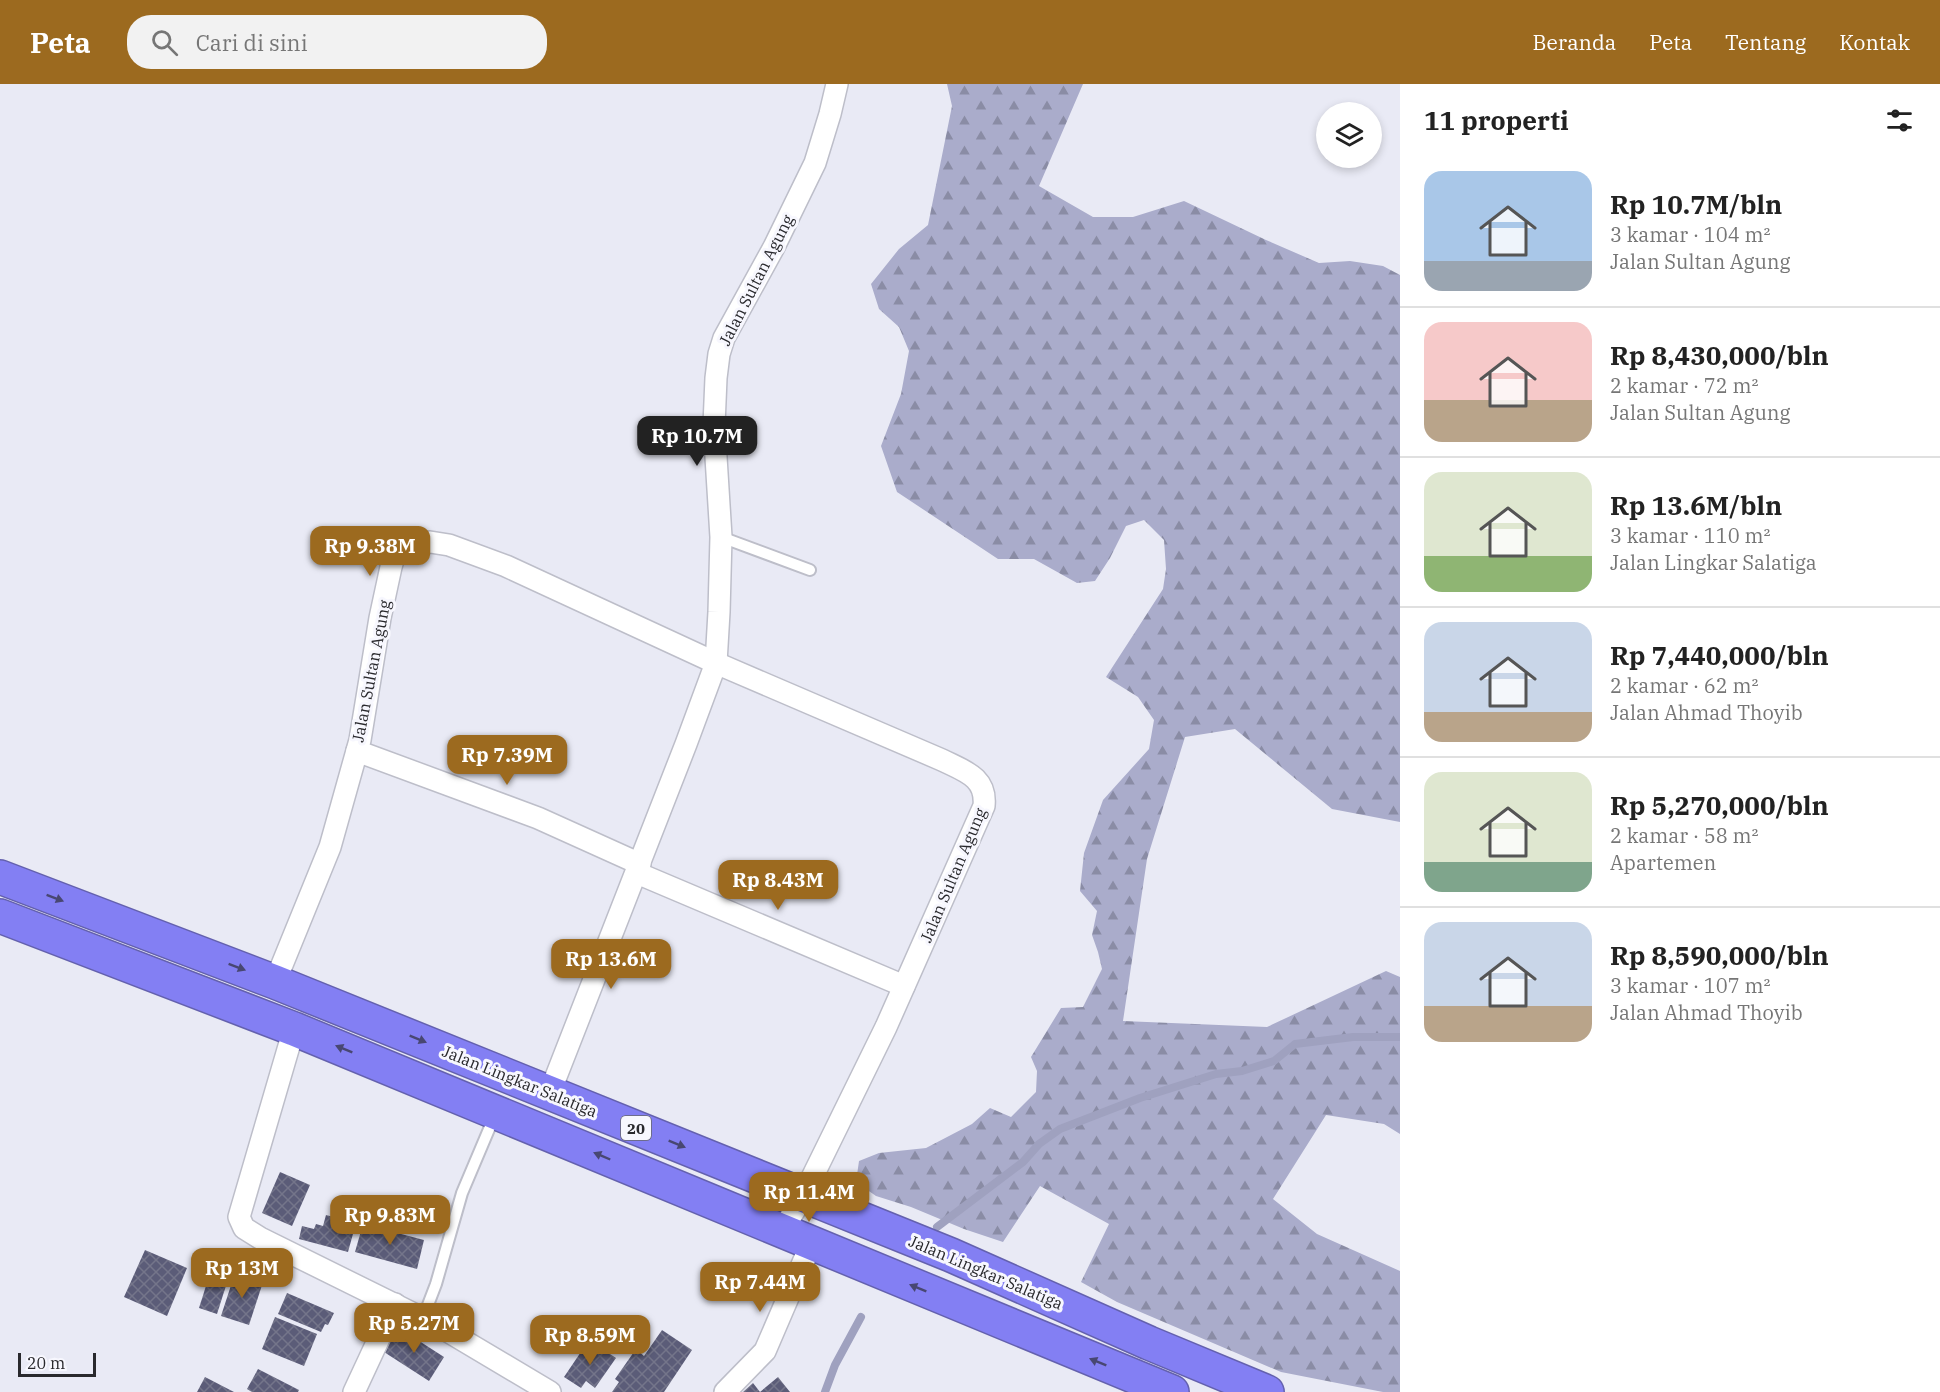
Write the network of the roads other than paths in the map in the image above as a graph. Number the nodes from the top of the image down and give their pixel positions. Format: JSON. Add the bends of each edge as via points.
{"nodes":[{"id":1,"x":837,"y":84,"type":"edge"},
{"id":2,"x":721,"y":537,"type":"junction"},
{"id":3,"x":810,"y":570,"type":"dead end"},
{"id":4,"x":716,"y":663,"type":"junction"},
{"id":5,"x":357,"y":751,"type":"junction"},
{"id":6,"x":638,"y":868,"type":"junction"},
{"id":7,"x":0,"y":877,"type":"edge"},
{"id":8,"x":0,"y":916,"type":"edge"},
{"id":9,"x":275,"y":982,"type":"junction"},
{"id":10,"x":904,"y":986,"type":"junction"},
{"id":11,"x":294,"y":1029,"type":"junction"},
{"id":12,"x":550,"y":1092,"type":"junction"},
{"id":13,"x":496,"y":1112,"type":"junction"},
{"id":14,"x":802,"y":1196,"type":"junction"},
{"id":15,"x":782,"y":1231,"type":"junction"},
{"id":16,"x":811,"y":1244,"type":"junction"},
{"id":17,"x":395,"y":1304,"type":"junction"},
{"id":18,"x":423,"y":1318,"type":"junction"},
{"id":19,"x":1149,"y":1343,"type":"junction"},
{"id":20,"x":1139,"y":1379,"type":"junction"},
{"id":21,"x":354,"y":1392,"type":"edge"},
{"id":22,"x":550,"y":1392,"type":"edge"},
{"id":23,"x":725,"y":1392,"type":"edge"},
{"id":24,"x":1172,"y":1392,"type":"edge"},
{"id":25,"x":1267,"y":1392,"type":"edge"}],
"edges":[{"from":1,"to":2,"type":"street","name":"Jalan Sultan Agung","via":[[815,163],[719,354],[714,425]]},
{"from":2,"to":3,"type":"lane"},
{"from":2,"to":4,"type":"street","name":"Jalan Sultan Agung"},
{"from":4,"to":5,"type":"street","name":"Jalan Sultan Agung","via":[[507,566],[449,545],[412,541],[400,547],[391,567]]},
{"from":4,"to":6,"type":"street","name":"Jalan Sultan Agung"},
{"from":4,"to":10,"type":"street","name":"Jalan Sultan Agung","via":[[942,760],[981,784],[984,807]]},
{"from":5,"to":6,"type":"street","via":[[555,825]]},
{"from":5,"to":9,"type":"street","name":"Jalan Sultan Agung","via":[[330,847]]},
{"from":6,"to":10,"type":"street"},
{"from":6,"to":12,"type":"street","name":"Jalan Sultan Agung"},
{"from":7,"to":9,"type":"highway","name":"Jalan Lingkar Salatiga","number":"20","one_way":true},
{"from":8,"to":11,"type":"highway","number":"20"},
{"from":9,"to":12,"type":"highway","name":"Jalan Lingkar Salatiga","number":"20","one_way":true},
{"from":10,"to":14,"type":"street","name":"Jalan Sultan Agung"},
{"from":13,"to":11,"type":"highway","number":"20","one_way":true},
{"from":11,"to":17,"type":"street","via":[[239,1217],[250,1233]]},
{"from":12,"to":14,"type":"highway","name":"Jalan Lingkar Salatiga","number":"20","one_way":true},
{"from":15,"to":13,"type":"highway","number":"20","one_way":true},
{"from":13,"to":18,"type":"lane","via":[[462,1192]]},
{"from":14,"to":15,"type":"street","name":"Jalan Sultan Agung"},
{"from":14,"to":19,"type":"highway","name":"Jalan Lingkar Salatiga","number":"20","via":[[951,1255]]},
{"from":15,"to":16,"type":"highway","number":"20"},
{"from":20,"to":16,"type":"highway","number":"20","one_way":true},
{"from":16,"to":23,"type":"street","via":[[765,1351]]},
{"from":17,"to":18,"type":"street"},
{"from":17,"to":21,"type":"street"},
{"from":18,"to":22,"type":"street"},
{"from":19,"to":20,"type":"highway"},
{"from":19,"to":25,"type":"highway","name":"Jalan Lingkar Salatiga","number":"20"},
{"from":20,"to":24,"type":"highway","number":"20"}]}
